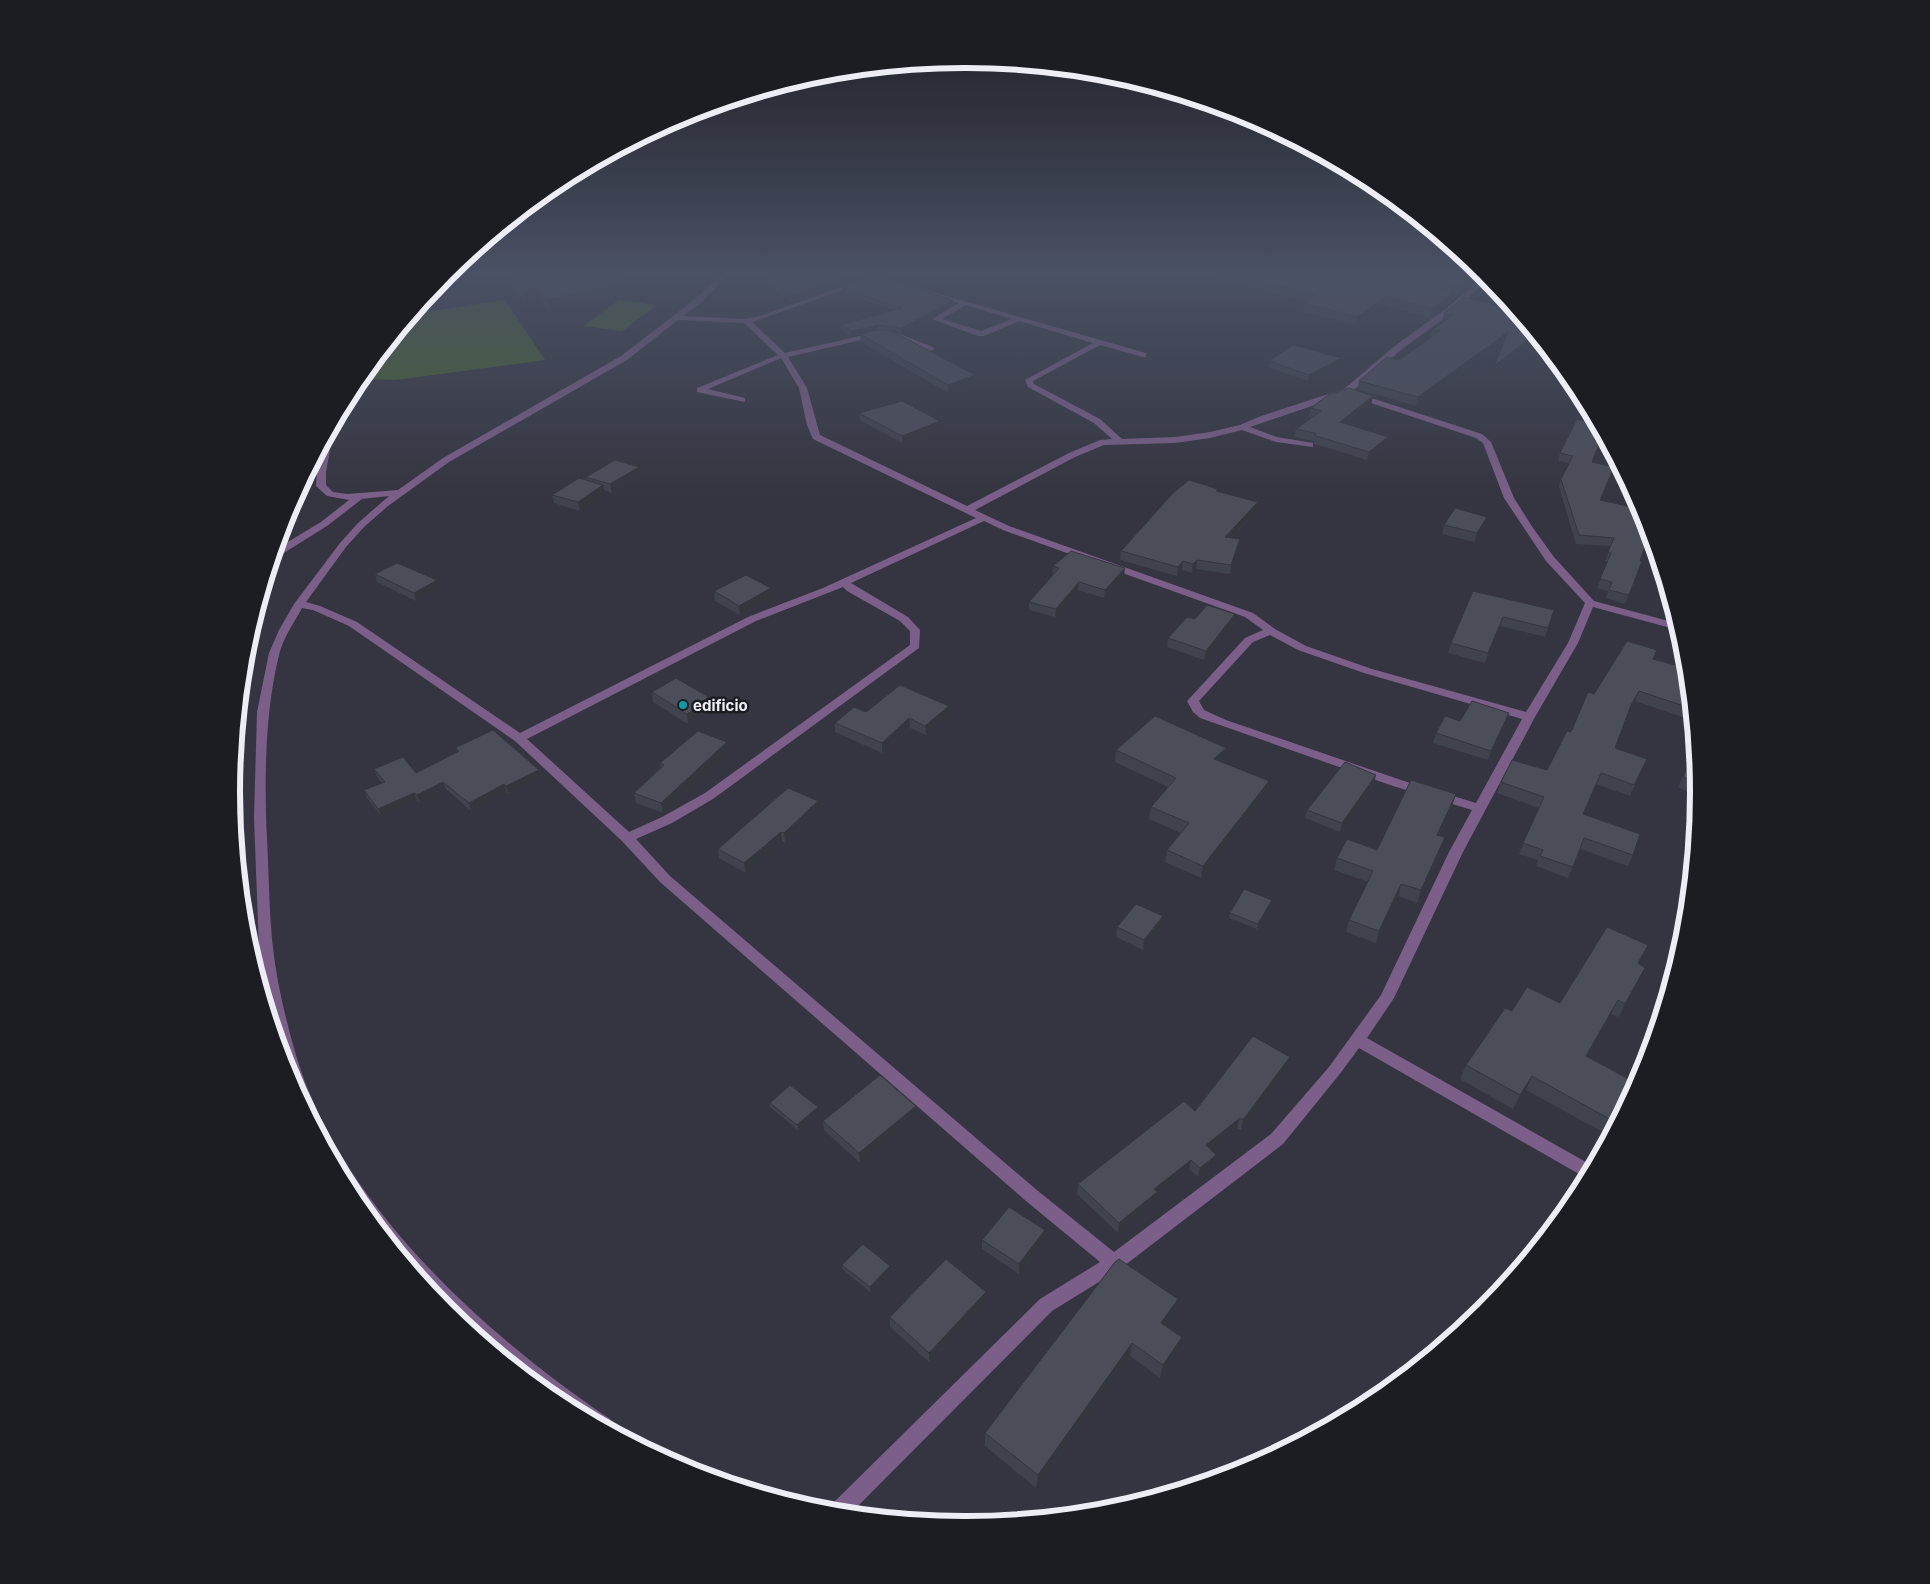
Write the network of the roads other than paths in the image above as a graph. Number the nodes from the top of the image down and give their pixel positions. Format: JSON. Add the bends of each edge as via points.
{"nodes":[{"id":1,"x":635,"y":348,"type":"edge"},
{"id":2,"x":776,"y":348,"type":"edge"},
{"id":3,"x":814,"y":348,"type":"edge"},
{"id":4,"x":1089,"y":348,"type":"edge"},
{"id":5,"x":1120,"y":348,"type":"edge"},
{"id":6,"x":1398,"y":348,"type":"edge"},
{"id":7,"x":1143,"y":355,"type":"dead end"},
{"id":8,"x":784,"y":356,"type":"junction"},
{"id":9,"x":1347,"y":391,"type":"junction"},
{"id":10,"x":742,"y":400,"type":"dead end"},
{"id":11,"x":1243,"y":427,"type":"junction"},
{"id":12,"x":1119,"y":441,"type":"junction"},
{"id":13,"x":1310,"y":445,"type":"edge"},
{"id":14,"x":325,"y":454,"type":"edge"},
{"id":15,"x":401,"y":493,"type":"junction"},
{"id":16,"x":358,"y":497,"type":"junction"},
{"id":17,"x":967,"y":510,"type":"junction"},
{"id":18,"x":983,"y":518,"type":"junction"},
{"id":19,"x":283,"y":549,"type":"edge"},
{"id":20,"x":844,"y":582,"type":"junction"},
{"id":21,"x":1590,"y":603,"type":"junction"},
{"id":22,"x":299,"y":604,"type":"junction"},
{"id":23,"x":1670,"y":625,"type":"edge"},
{"id":24,"x":1271,"y":631,"type":"junction"},
{"id":25,"x":1529,"y":717,"type":"junction"},
{"id":26,"x":518,"y":738,"type":"junction"},
{"id":27,"x":1480,"y":808,"type":"junction"},
{"id":28,"x":627,"y":838,"type":"junction"},
{"id":29,"x":283,"y":1035,"type":"edge"},
{"id":30,"x":1358,"y":1040,"type":"junction"},
{"id":31,"x":1583,"y":1169,"type":"edge"},
{"id":32,"x":1114,"y":1263,"type":"junction"},
{"id":33,"x":465,"y":1315,"type":"edge"},
{"id":34,"x":525,"y":1367,"type":"edge"},
{"id":35,"x":844,"y":1506,"type":"edge"}],
"edges":[{"from":1,"to":15,"type":"street","via":[[597,375],[446,460]]},
{"from":2,"to":8,"type":"street"},
{"from":3,"to":8,"type":"street"},
{"from":4,"to":12,"type":"street","via":[[1029,380],[1031,386],[1097,421]]},
{"from":5,"to":7,"type":"street"},
{"from":6,"to":9,"type":"street"},
{"from":8,"to":10,"type":"street","via":[[700,390]]},
{"from":8,"to":17,"type":"street","via":[[804,389],[816,437]]},
{"from":9,"to":11,"type":"street"},
{"from":9,"to":21,"type":"street","via":[[1479,436],[1488,442],[1514,506],[1550,559]]},
{"from":11,"to":12,"type":"street","via":[[1194,438]]},
{"from":11,"to":13,"type":"street","via":[[1280,442]]},
{"from":12,"to":17,"type":"street","via":[[1103,442],[1072,455]]},
{"from":14,"to":16,"type":"street","via":[[321,486],[330,494]]},
{"from":15,"to":16,"type":"street"},
{"from":15,"to":22,"type":"street","via":[[361,525]]},
{"from":16,"to":19,"type":"street","via":[[324,524]]},
{"from":17,"to":18,"type":"street"},
{"from":18,"to":20,"type":"street"},
{"from":18,"to":24,"type":"street","via":[[1235,609]]},
{"from":20,"to":26,"type":"street","via":[[752,619]]},
{"from":20,"to":28,"type":"street","via":[[904,619],[914,630],[914,646],[709,796]]},
{"from":21,"to":23,"type":"street"},
{"from":21,"to":25,"type":"street","via":[[1573,643]]},
{"from":22,"to":26,"type":"street","via":[[353,624]]},
{"from":22,"to":29,"type":"street","via":[[274,653],[263,712],[260,818],[266,949]]},
{"from":24,"to":25,"type":"street","via":[[1329,658]]},
{"from":24,"to":27,"type":"street","via":[[1249,640],[1242,647],[1202,689],[1193,701],[1195,708],[1222,723]]},
{"from":25,"to":27,"type":"street"},
{"from":26,"to":28,"type":"street"},
{"from":27,"to":30,"type":"street","via":[[1388,998]]},
{"from":28,"to":32,"type":"street","via":[[665,880]]},
{"from":30,"to":31,"type":"street"},
{"from":30,"to":32,"type":"street","via":[[1277,1139]]},
{"from":32,"to":35,"type":"street","via":[[1046,1305]]},
{"from":33,"to":34,"type":"street"}]}
